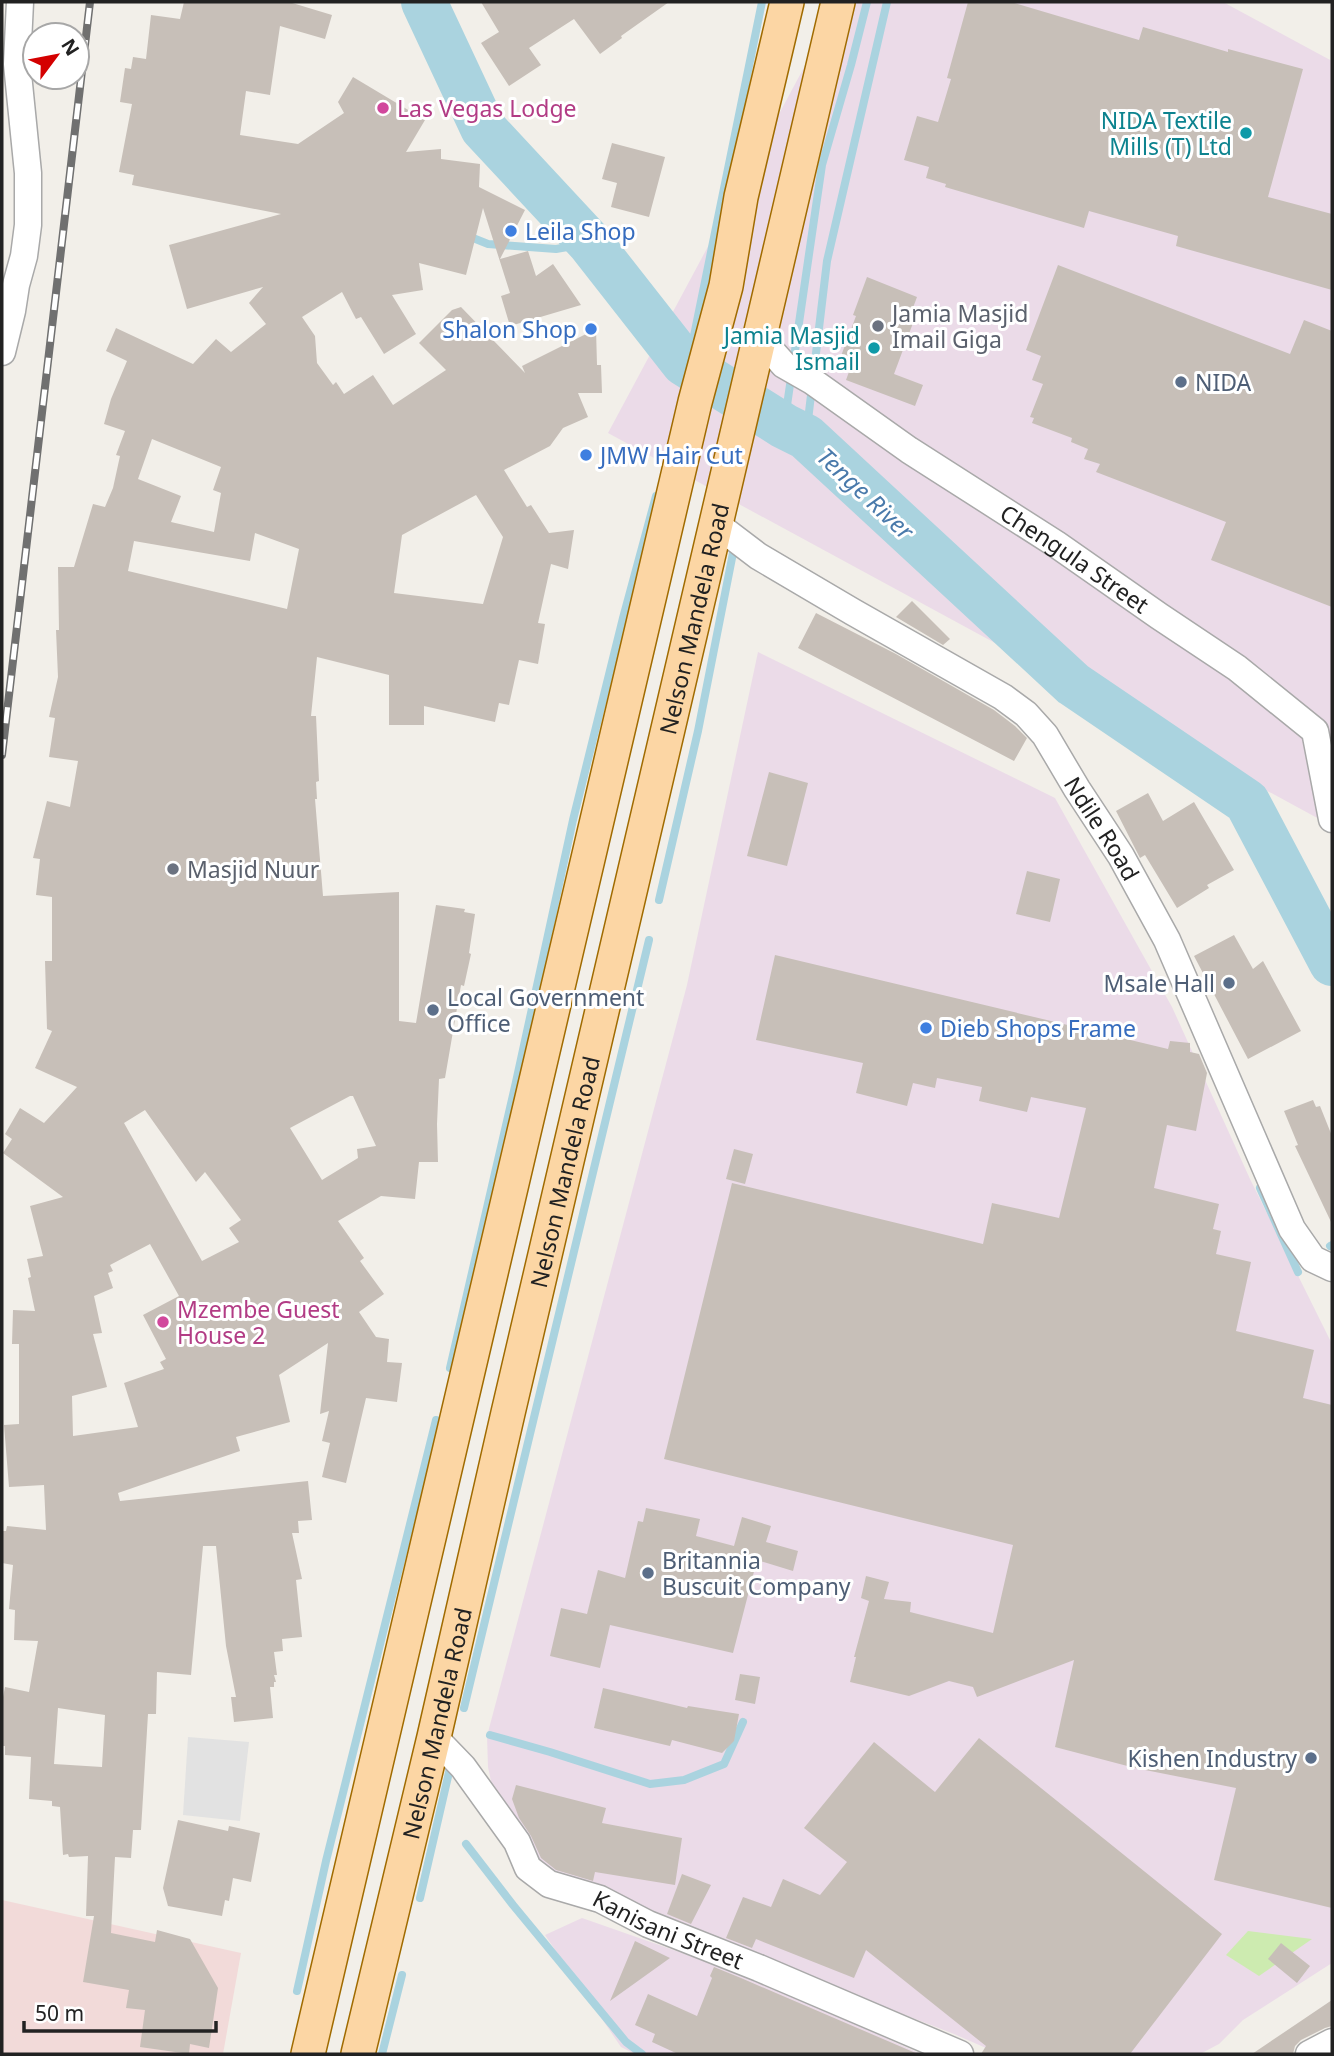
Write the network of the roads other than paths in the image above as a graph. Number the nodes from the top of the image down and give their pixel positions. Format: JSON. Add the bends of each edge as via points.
{"nodes":[{"id":1,"x":20,"y":2,"type":"edge"},
{"id":2,"x":787,"y":2,"type":"edge"},
{"id":3,"x":838,"y":2,"type":"edge"},
{"id":4,"x":12,"y":49,"type":"edge"},
{"id":5,"x":759,"y":337,"type":"junction"},
{"id":6,"x":3,"y":349,"type":"edge"},
{"id":7,"x":716,"y":524,"type":"junction"},
{"id":8,"x":1332,"y":819,"type":"edge"},
{"id":9,"x":1332,"y":1268,"type":"edge"},
{"id":10,"x":434,"y":1737,"type":"junction"},
{"id":11,"x":1332,"y":2042,"type":"edge"},
{"id":12,"x":308,"y":2054,"type":"edge"},
{"id":13,"x":358,"y":2054,"type":"edge"},
{"id":14,"x":960,"y":2054,"type":"edge"},
{"id":15,"x":1309,"y":2054,"type":"edge"}],
"edges":[{"from":1,"to":4,"type":"street"},
{"from":2,"to":12,"type":"main road","name":"Nelson Mandela Road","via":[[741,197],[726,286]]},
{"from":3,"to":5,"type":"main road","name":"Nelson Mandela Road"},
{"from":4,"to":6,"type":"street","via":[[28,173],[28,225]]},
{"from":5,"to":7,"type":"main road","name":"Nelson Mandela Road"},
{"from":5,"to":8,"type":"street","name":"Chengula Street","via":[[784,365],[1237,668],[1315,731]]},
{"from":7,"to":9,"type":"street","name":"Ndile Road","via":[[758,556],[1003,697],[1045,735],[1167,940],[1292,1229],[1312,1259]]},
{"from":7,"to":10,"type":"main road","name":"Nelson Mandela Road"},
{"from":10,"to":13,"type":"main road","name":"Nelson Mandela Road"},
{"from":10,"to":14,"type":"street","name":"Kanisani Street","via":[[463,1768],[517,1842],[528,1868],[549,1884],[600,1899],[648,1924]]},
{"from":11,"to":15,"type":"street"}]}
